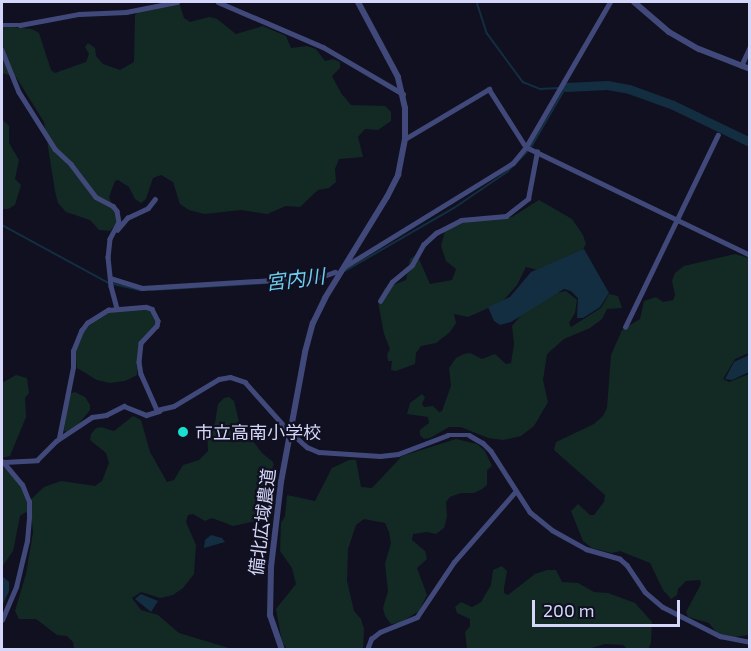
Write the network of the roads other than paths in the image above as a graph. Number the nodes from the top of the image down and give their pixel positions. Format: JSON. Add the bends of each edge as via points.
{"nodes":[{"id":1,"x":177,"y":2,"type":"edge"},
{"id":2,"x":218,"y":2,"type":"edge"},
{"id":3,"x":358,"y":2,"type":"edge"},
{"id":4,"x":610,"y":2,"type":"edge"},
{"id":5,"x":634,"y":2,"type":"edge"},
{"id":6,"x":2,"y":25,"type":"edge"},
{"id":7,"x":750,"y":47,"type":"edge"},
{"id":8,"x":2,"y":50,"type":"edge"},
{"id":9,"x":741,"y":66,"type":"junction"},
{"id":10,"x":750,"y":69,"type":"edge"},
{"id":11,"x":403,"y":94,"type":"junction"},
{"id":12,"x":718,"y":135,"type":"dead end"},
{"id":13,"x":405,"y":139,"type":"junction"},
{"id":14,"x":526,"y":147,"type":"junction"},
{"id":15,"x":537,"y":152,"type":"junction"},
{"id":16,"x":154,"y":199,"type":"dead end"},
{"id":17,"x":675,"y":219,"type":"junction"},
{"id":18,"x":115,"y":231,"type":"junction"},
{"id":19,"x":750,"y":255,"type":"edge"},
{"id":20,"x":339,"y":273,"type":"junction"},
{"id":21,"x":110,"y":281,"type":"junction"},
{"id":22,"x":380,"y":301,"type":"dead end"},
{"id":23,"x":117,"y":308,"type":"junction"},
{"id":24,"x":625,"y":327,"type":"dead end"},
{"id":25,"x":160,"y":411,"type":"junction"},
{"id":26,"x":290,"y":431,"type":"junction"},
{"id":27,"x":59,"y":438,"type":"junction"},
{"id":28,"x":3,"y":462,"type":"edge"},
{"id":29,"x":515,"y":492,"type":"junction"},
{"id":30,"x":2,"y":620,"type":"edge"},
{"id":31,"x":750,"y":642,"type":"edge"},
{"id":32,"x":282,"y":650,"type":"edge"},
{"id":33,"x":367,"y":650,"type":"edge"}],
"edges":[{"from":1,"to":6,"type":"street","via":[[126,12]]},
{"from":2,"to":11,"type":"street","via":[[323,47]]},
{"from":3,"to":11,"type":"street","name":"備北広域農道","via":[[391,61]]},
{"from":4,"to":14,"type":"street"},
{"from":5,"to":9,"type":"street","via":[[669,32]]},
{"from":7,"to":9,"type":"street"},
{"from":8,"to":18,"type":"street","via":[[19,92],[55,149],[96,197],[113,206],[119,219]]},
{"from":9,"to":10,"type":"street"},
{"from":11,"to":13,"type":"street","name":"備北広域農道"},
{"from":12,"to":17,"type":"street"},
{"from":13,"to":14,"type":"street","via":[[489,89]]},
{"from":13,"to":20,"type":"street","name":"備北広域農道","via":[[391,190]]},
{"from":14,"to":15,"type":"street"},
{"from":14,"to":20,"type":"street","via":[[513,163],[489,180]]},
{"from":15,"to":17,"type":"street"},
{"from":15,"to":22,"type":"street","via":[[528,199],[506,216],[462,220],[436,232]]},
{"from":16,"to":18,"type":"street","via":[[148,208],[127,218]]},
{"from":17,"to":19,"type":"street"},
{"from":17,"to":24,"type":"street"},
{"from":18,"to":21,"type":"street","via":[[109,247]]},
{"from":20,"to":21,"type":"street","via":[[142,288]]},
{"from":20,"to":26,"type":"street","name":"備北広域農道","via":[[309,335]]},
{"from":21,"to":23,"type":"street"},
{"from":23,"to":25,"type":"street","via":[[146,307],[156,315],[157,326],[141,343],[139,362],[155,408]]},
{"from":23,"to":27,"type":"street","via":[[87,323],[77,339]]},
{"from":25,"to":26,"type":"street","via":[[195,396],[219,379],[236,378]]},
{"from":25,"to":27,"type":"street","via":[[146,415],[122,407],[106,415],[89,417]]},
{"from":26,"to":29,"type":"street","via":[[319,452],[380,456],[398,454],[448,435],[469,435],[491,451]]},
{"from":26,"to":32,"type":"street","name":"備北広域農道","via":[[280,482],[269,592],[270,615]]},
{"from":27,"to":28,"type":"street","via":[[37,460]]},
{"from":28,"to":30,"type":"street","via":[[27,494],[29,516],[16,587]]},
{"from":29,"to":31,"type":"street","via":[[530,512],[567,540],[620,559],[645,592],[663,607],[720,636]]},
{"from":29,"to":33,"type":"street","via":[[454,562],[417,617],[380,632],[371,639]]}]}
